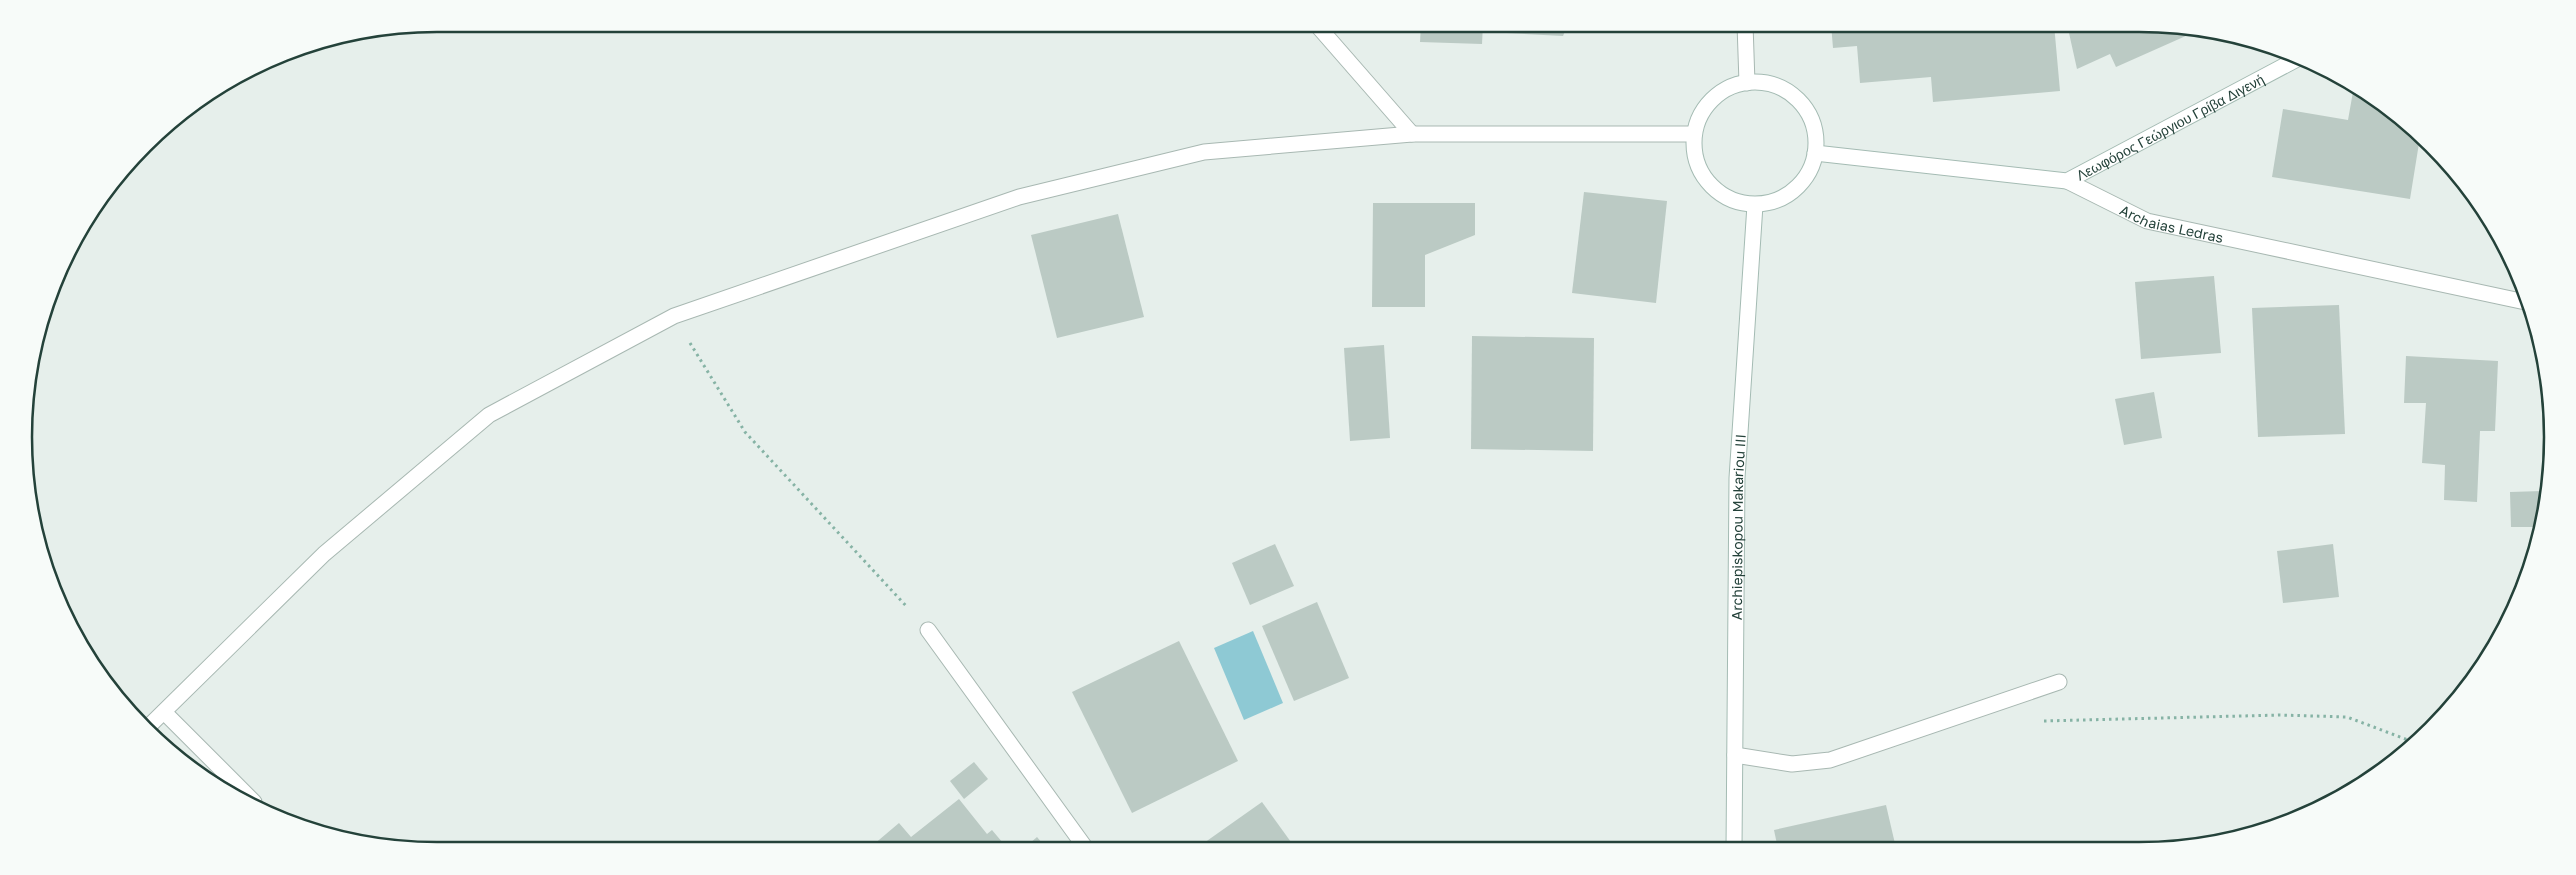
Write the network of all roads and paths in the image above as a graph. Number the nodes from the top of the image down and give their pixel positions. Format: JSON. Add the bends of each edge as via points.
{"nodes":[{"id":1,"x":1323,"y":32,"type":"edge"},
{"id":2,"x":1745,"y":32,"type":"edge"},
{"id":3,"x":2291,"y":62,"type":"edge"},
{"id":4,"x":1747,"y":83,"type":"junction"},
{"id":5,"x":1412,"y":134,"type":"junction"},
{"id":6,"x":1694,"y":134,"type":"junction"},
{"id":7,"x":1815,"y":153,"type":"junction"},
{"id":8,"x":2067,"y":181,"type":"junction"},
{"id":9,"x":1755,"y":205,"type":"junction"},
{"id":10,"x":2520,"y":301,"type":"edge"},
{"id":11,"x":674,"y":316,"type":"junction"},
{"id":12,"x":928,"y":630,"type":"joint"},
{"id":13,"x":2059,"y":682,"type":"dead end"},
{"id":14,"x":1995,"y":704,"type":"junction"},
{"id":15,"x":164,"y":712,"type":"junction"},
{"id":16,"x":151,"y":724,"type":"edge"},
{"id":17,"x":2407,"y":741,"type":"edge"},
{"id":18,"x":1735,"y":755,"type":"junction"},
{"id":19,"x":246,"y":794,"type":"edge"},
{"id":20,"x":1081,"y":842,"type":"edge"},
{"id":21,"x":1734,"y":842,"type":"edge"}],
"edges":[{"from":1,"to":5,"type":"street"},
{"from":2,"to":4,"type":"street"},
{"from":3,"to":8,"type":"street","name":"Λεωφόρος Γεώργιου Γρίβα Διγενή"},
{"from":4,"to":6,"type":"street","via":[[1718,94],[1707,105]]},
{"from":4,"to":7,"type":"street","via":[[1766,83],[1784,90],[1798,101],[1810,117],[1815,134]]},
{"from":5,"to":6,"type":"street"},
{"from":5,"to":11,"type":"street","via":[[1204,152],[1019,196]]},
{"from":6,"to":9,"type":"street","via":[[1694,151],[1708,183],[1738,202]]},
{"from":7,"to":8,"type":"street","name":"Archaias Ledras"},
{"from":7,"to":9,"type":"street","via":[[1810,170],[1794,190],[1772,202]]},
{"from":8,"to":10,"type":"street","name":"Archaias Ledras","via":[[2147,221]]},
{"from":9,"to":18,"type":"street","name":"Archiepiskopou Makariou III","via":[[1737,478]]},
{"from":11,"to":12,"type":"path","via":[[745,432]]},
{"from":11,"to":15,"type":"street","via":[[489,415],[324,554]]},
{"from":12,"to":20,"type":"street"},
{"from":13,"to":14,"type":"street"},
{"from":14,"to":17,"type":"path","via":[[2015,717],[2054,722],[2280,715],[2347,717]]},
{"from":14,"to":18,"type":"street","via":[[1830,760],[1792,764]]},
{"from":15,"to":16,"type":"street"},
{"from":15,"to":19,"type":"street"},
{"from":18,"to":21,"type":"street","name":"Archiepiskopou Makariou III"}]}
